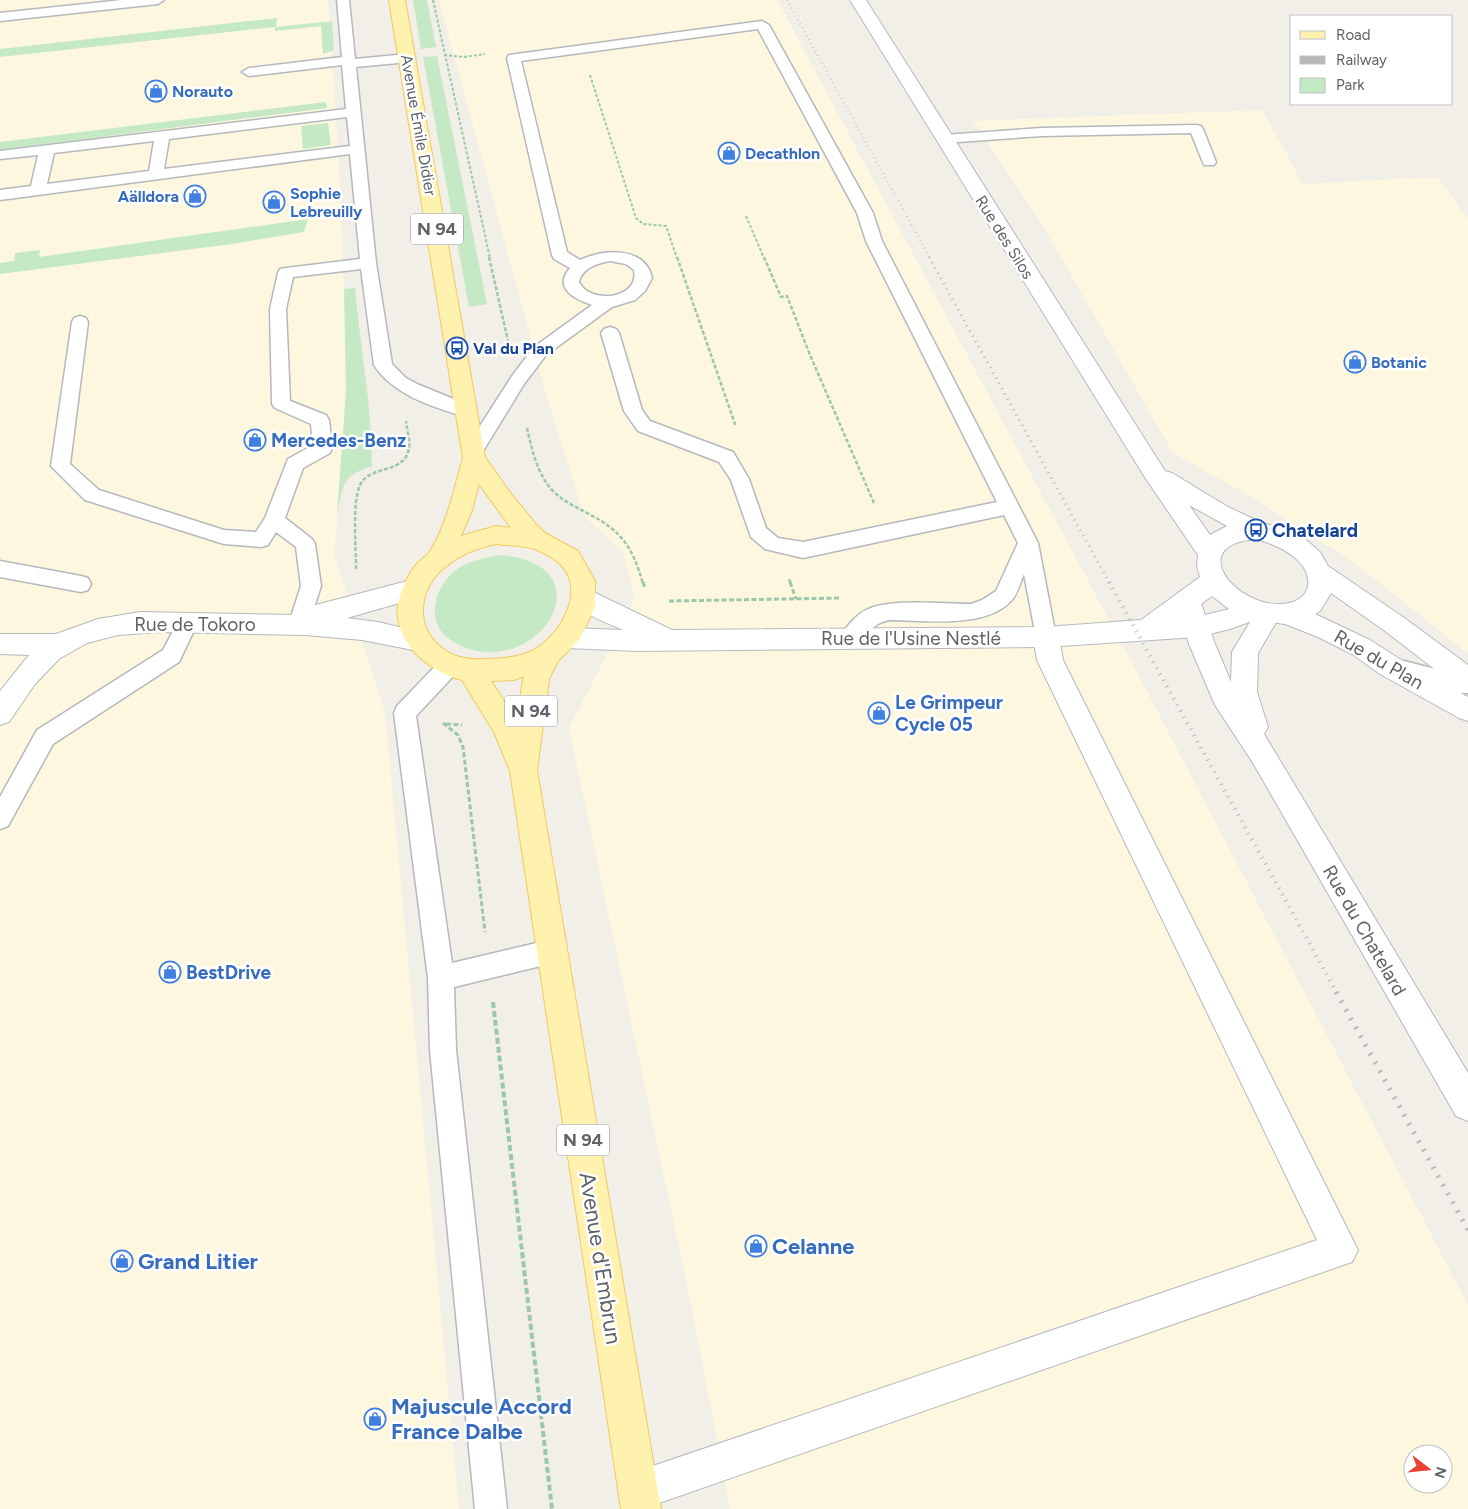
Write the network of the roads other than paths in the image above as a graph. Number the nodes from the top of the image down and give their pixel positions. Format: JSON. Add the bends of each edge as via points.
{"nodes":[{"id":1,"x":158,"y":0,"type":"edge"},
{"id":2,"x":343,"y":0,"type":"edge"},
{"id":3,"x":398,"y":0,"type":"edge"},
{"id":4,"x":858,"y":0,"type":"edge"},
{"id":5,"x":0,"y":17,"type":"edge"},
{"id":6,"x":408,"y":58,"type":"junction"},
{"id":7,"x":349,"y":62,"type":"junction"},
{"id":8,"x":249,"y":72,"type":"dead end"},
{"id":9,"x":353,"y":112,"type":"junction"},
{"id":10,"x":162,"y":135,"type":"junction"},
{"id":11,"x":944,"y":140,"type":"junction"},
{"id":12,"x":47,"y":149,"type":"junction"},
{"id":13,"x":357,"y":149,"type":"junction"},
{"id":14,"x":0,"y":155,"type":"edge"},
{"id":15,"x":1209,"y":162,"type":"dead end"},
{"id":16,"x":156,"y":175,"type":"junction"},
{"id":17,"x":38,"y":190,"type":"junction"},
{"id":18,"x":0,"y":195,"type":"edge"},
{"id":19,"x":368,"y":262,"type":"junction"},
{"id":20,"x":579,"y":266,"type":"junction"},
{"id":21,"x":607,"y":302,"type":"junction"},
{"id":22,"x":80,"y":322,"type":"dead end"},
{"id":23,"x":610,"y":333,"type":"dead end"},
{"id":24,"x":467,"y":411,"type":"junction"},
{"id":25,"x":473,"y":454,"type":"junction"},
{"id":26,"x":1154,"y":473,"type":"junction"},
{"id":27,"x":1010,"y":506,"type":"junction"},
{"id":28,"x":274,"y":520,"type":"junction"},
{"id":29,"x":1256,"y":530,"type":"junction"},
{"id":30,"x":536,"y":538,"type":"junction"},
{"id":31,"x":1028,"y":543,"type":"junction"},
{"id":32,"x":1210,"y":554,"type":"junction"},
{"id":33,"x":439,"y":558,"type":"junction"},
{"id":34,"x":0,"y":569,"type":"edge"},
{"id":35,"x":1319,"y":572,"type":"junction"},
{"id":36,"x":1214,"y":580,"type":"junction"},
{"id":37,"x":81,"y":584,"type":"dead end"},
{"id":38,"x":415,"y":589,"type":"junction"},
{"id":39,"x":585,"y":598,"type":"junction"},
{"id":40,"x":1188,"y":600,"type":"junction"},
{"id":41,"x":1270,"y":612,"type":"junction"},
{"id":42,"x":188,"y":622,"type":"junction"},
{"id":43,"x":292,"y":623,"type":"junction"},
{"id":44,"x":1197,"y":626,"type":"junction"},
{"id":45,"x":1150,"y":628,"type":"junction"},
{"id":46,"x":1046,"y":637,"type":"junction"},
{"id":47,"x":850,"y":638,"type":"junction"},
{"id":48,"x":671,"y":640,"type":"junction"},
{"id":49,"x":418,"y":641,"type":"junction"},
{"id":50,"x":0,"y":644,"type":"edge"},
{"id":51,"x":58,"y":645,"type":"junction"},
{"id":52,"x":558,"y":646,"type":"junction"},
{"id":53,"x":1389,"y":666,"type":"junction"},
{"id":54,"x":461,"y":668,"type":"junction"},
{"id":55,"x":1468,"y":680,"type":"edge"},
{"id":56,"x":1468,"y":684,"type":"edge"},
{"id":57,"x":1468,"y":710,"type":"edge"},
{"id":58,"x":0,"y":714,"type":"edge"},
{"id":59,"x":1263,"y":755,"type":"junction"},
{"id":60,"x":524,"y":771,"type":"junction"},
{"id":61,"x":0,"y":819,"type":"edge"},
{"id":62,"x":553,"y":950,"type":"junction"},
{"id":63,"x":442,"y":978,"type":"junction"},
{"id":64,"x":1468,"y":1104,"type":"edge"},
{"id":65,"x":640,"y":1500,"type":"edge"},
{"id":66,"x":490,"y":1509,"type":"edge"}],
"edges":[{"from":1,"to":5,"type":"lane"},
{"from":2,"to":7,"type":"lane"},
{"from":3,"to":6,"type":"main road","name":"Avenue Émile Didier","number":"N 94"},
{"from":4,"to":11,"type":"street","name":"Rue des Silos"},
{"from":6,"to":7,"type":"lane"},
{"from":6,"to":24,"type":"main road","name":"Avenue Émile Didier","number":"N 94"},
{"from":7,"to":8,"type":"lane"},
{"from":7,"to":9,"type":"lane"},
{"from":9,"to":10,"type":"lane"},
{"from":9,"to":13,"type":"lane"},
{"from":10,"to":12,"type":"lane"},
{"from":10,"to":16,"type":"lane"},
{"from":11,"to":15,"type":"lane","via":[[1042,132],[1196,129]]},
{"from":11,"to":26,"type":"street","name":"Rue des Silos"},
{"from":12,"to":14,"type":"lane"},
{"from":12,"to":17,"type":"lane"},
{"from":13,"to":16,"type":"lane"},
{"from":13,"to":19,"type":"lane"},
{"from":16,"to":17,"type":"lane"},
{"from":17,"to":18,"type":"lane"},
{"from":19,"to":24,"type":"lane","via":[[382,365],[403,386]]},
{"from":19,"to":28,"type":"lane","via":[[286,273],[278,309],[280,404],[320,420],[323,448],[295,464]]},
{"from":20,"to":21,"type":"lane","via":[[574,272],[573,286],[586,298]]},
{"from":20,"to":21,"type":"lane","via":[[610,256],[630,259],[642,269],[643,284],[638,291],[629,297]]},
{"from":20,"to":27,"type":"lane","via":[[560,255],[514,58],[762,25],[865,213],[874,241]]},
{"from":21,"to":25,"type":"lane","via":[[540,351],[518,380]]},
{"from":22,"to":28,"type":"lane","via":[[60,466],[92,495],[224,538],[261,540]]},
{"from":23,"to":27,"type":"lane","via":[[633,411],[644,426],[726,457],[740,479],[758,532],[772,544],[803,550]]},
{"from":24,"to":25,"type":"main road","name":"Avenue Émile Didier","number":"N 94"},
{"from":25,"to":30,"type":"main road","name":"Avenue Émile Didier","number":"N 94","via":[[507,508]]},
{"from":25,"to":33,"type":"main road","name":"Avenue Émile Didier","number":"N 94","via":[[460,510]]},
{"from":26,"to":29,"type":"street","name":"Rue des Silos","via":[[1220,513]]},
{"from":26,"to":32,"type":"street","name":"Rue des Silos"},
{"from":27,"to":31,"type":"lane"},
{"from":28,"to":43,"type":"lane","via":[[305,544],[311,586]]},
{"from":29,"to":32,"type":"street","via":[[1226,535],[1215,543]]},
{"from":29,"to":35,"type":"street","via":[[1276,534],[1295,544],[1310,556]]},
{"from":30,"to":33,"type":"main road","via":[[510,535],[476,539]]},
{"from":30,"to":39,"type":"main road","via":[[573,561],[580,572]]},
{"from":31,"to":46,"type":"lane"},
{"from":31,"to":47,"type":"lane","via":[[1004,596],[989,606],[971,612],[889,612],[872,616]]},
{"from":32,"to":36,"type":"street","via":[[1209,567]]},
{"from":33,"to":38,"type":"main road"},
{"from":34,"to":37,"type":"lane"},
{"from":35,"to":41,"type":"street","via":[[1319,594],[1312,604],[1301,610]]},
{"from":35,"to":55,"type":"street","name":"Rue du Plan"},
{"from":36,"to":40,"type":"street"},
{"from":36,"to":41,"type":"street","via":[[1238,603]]},
{"from":38,"to":43,"type":"street","name":"Rue de Tokoro"},
{"from":38,"to":49,"type":"main road","via":[[410,606]]},
{"from":39,"to":48,"type":"street"},
{"from":39,"to":52,"type":"main road","via":[[577,626]]},
{"from":40,"to":44,"type":"street","name":"Rue du Chatelard"},
{"from":40,"to":45,"type":"street"},
{"from":41,"to":44,"type":"street","name":"Rue de l'Usine Nestlé"},
{"from":41,"to":53,"type":"street","name":"Rue du Plan","via":[[1327,630]]},
{"from":41,"to":59,"type":"street","name":"Rue du Chatelard","via":[[1245,652],[1244,692]]},
{"from":42,"to":43,"type":"street","name":"Rue de Tokoro"},
{"from":42,"to":51,"type":"street","name":"Rue de Tokoro","via":[[156,621],[115,626],[81,634]]},
{"from":42,"to":61,"type":"lane","via":[[171,656],[45,737]]},
{"from":43,"to":49,"type":"street","name":"Rue de Tokoro","via":[[356,629]]},
{"from":44,"to":45,"type":"street","name":"Rue de l'Usine Nestlé"},
{"from":44,"to":59,"type":"street","name":"Rue du Chatelard","via":[[1224,697]]},
{"from":45,"to":46,"type":"street","name":"Rue de l'Usine Nestlé"},
{"from":46,"to":47,"type":"street","name":"Rue de l'Usine Nestlé"},
{"from":46,"to":65,"type":"street","via":[[1050,660],[1340,1250]]},
{"from":47,"to":48,"type":"street","name":"Rue de l'Usine Nestlé"},
{"from":48,"to":52,"type":"street","name":"Rue de l'Usine Nestlé","via":[[600,641]]},
{"from":49,"to":54,"type":"main road","via":[[430,654]]},
{"from":50,"to":51,"type":"street"},
{"from":51,"to":58,"type":"street","name":"Rue de Tokoro","via":[[22,680]]},
{"from":52,"to":54,"type":"main road","via":[[524,666],[498,671]]},
{"from":52,"to":60,"type":"main road","name":"Avenue d'Embrun","number":"N 94","via":[[536,679]]},
{"from":53,"to":56,"type":"lane"},
{"from":53,"to":57,"type":"street","name":"Rue du Plan"},
{"from":54,"to":60,"type":"main road","name":"Avenue d'Embrun","number":"N 94","via":[[506,727]]},
{"from":54,"to":63,"type":"lane","via":[[405,713]]},
{"from":59,"to":64,"type":"street","name":"Rue du Chatelard"},
{"from":60,"to":62,"type":"main road","name":"Avenue d'Embrun","number":"N 94"},
{"from":62,"to":63,"type":"lane"},
{"from":62,"to":65,"type":"main road","name":"Avenue d'Embrun","number":"N 94"},
{"from":63,"to":66,"type":"lane","via":[[443,1050]]}]}
